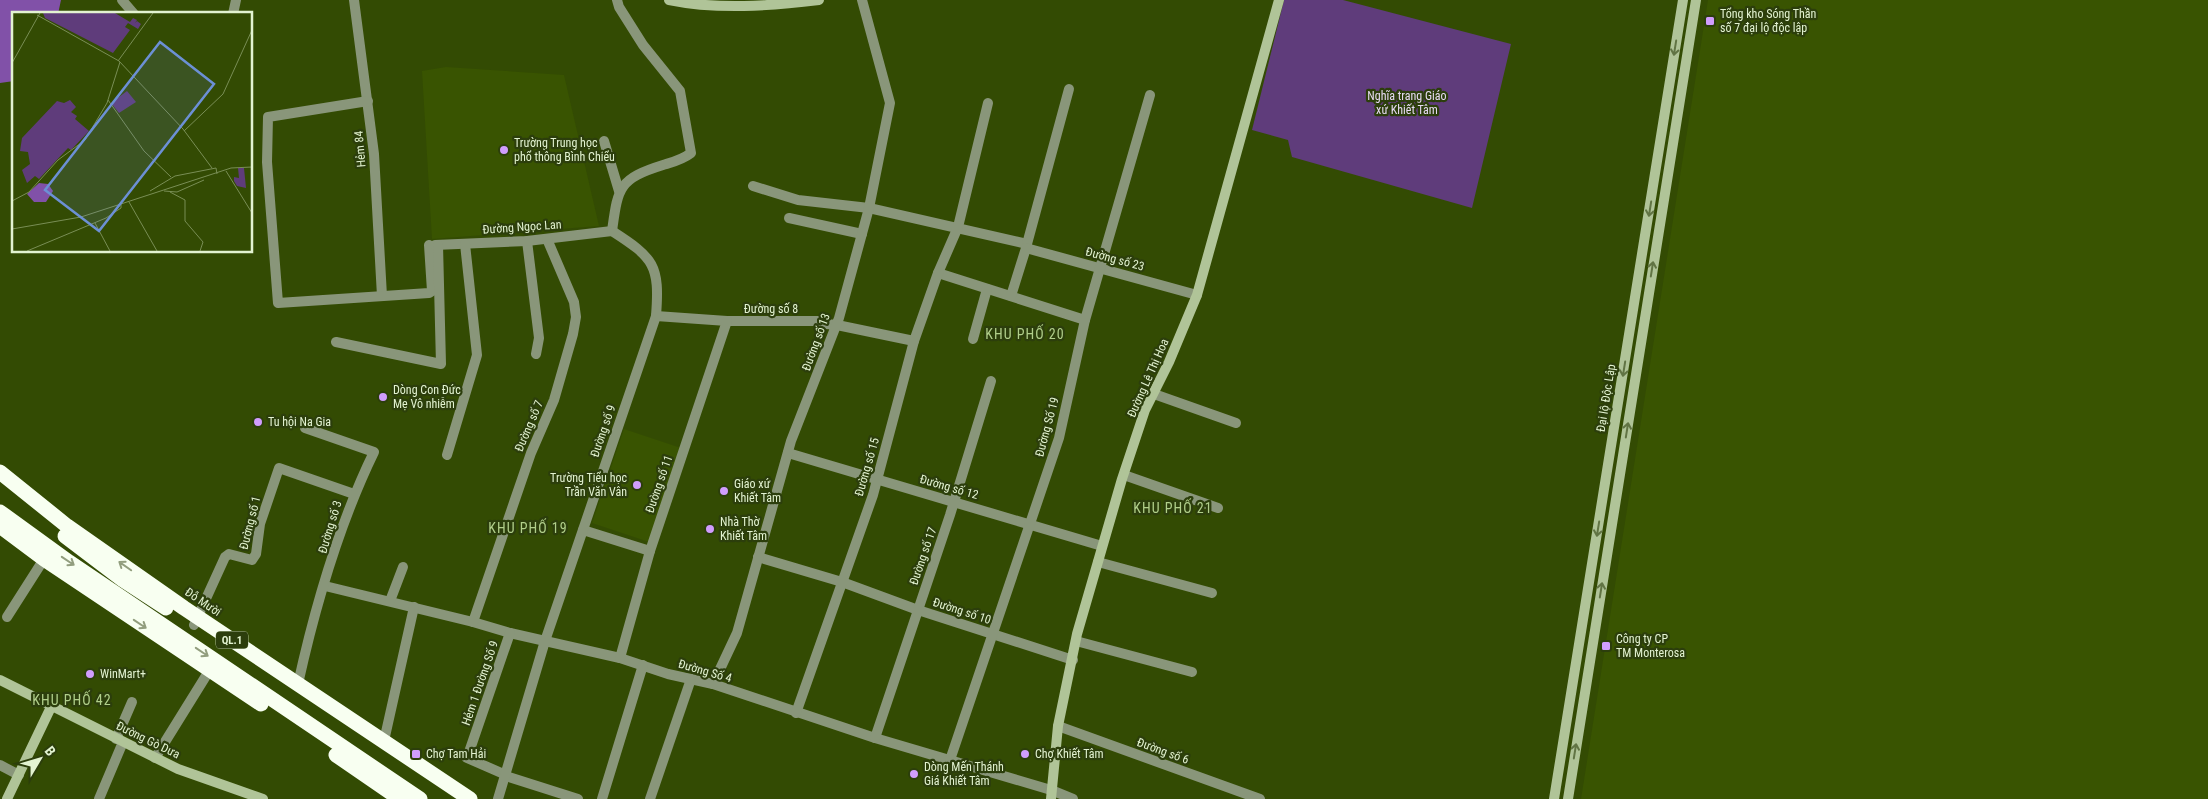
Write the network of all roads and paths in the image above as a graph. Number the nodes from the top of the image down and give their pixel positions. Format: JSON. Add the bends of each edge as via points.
{"nodes":[{"id":1,"x":122,"y":0,"type":"edge"},
{"id":2,"x":354,"y":0,"type":"edge"},
{"id":3,"x":617,"y":0,"type":"edge"},
{"id":4,"x":669,"y":0,"type":"edge"},
{"id":5,"x":819,"y":0,"type":"edge"},
{"id":6,"x":862,"y":0,"type":"edge"},
{"id":7,"x":1278,"y":0,"type":"edge"},
{"id":8,"x":1683,"y":0,"type":"edge"},
{"id":9,"x":1696,"y":0,"type":"edge"},
{"id":10,"x":132,"y":12,"type":"edge"},
{"id":11,"x":1069,"y":89,"type":"dead end"},
{"id":12,"x":1150,"y":94,"type":"dead end"},
{"id":13,"x":368,"y":101,"type":"junction"},
{"id":14,"x":988,"y":103,"type":"dead end"},
{"id":15,"x":604,"y":140,"type":"dead end"},
{"id":16,"x":753,"y":186,"type":"dead end"},
{"id":17,"x":619,"y":190,"type":"junction"},
{"id":18,"x":869,"y":208,"type":"junction"},
{"id":19,"x":789,"y":218,"type":"dead end"},
{"id":20,"x":958,"y":227,"type":"junction"},
{"id":21,"x":612,"y":231,"type":"junction"},
{"id":22,"x":862,"y":234,"type":"junction"},
{"id":23,"x":547,"y":239,"type":"junction"},
{"id":24,"x":527,"y":241,"type":"junction"},
{"id":25,"x":465,"y":244,"type":"junction"},
{"id":26,"x":434,"y":245,"type":"junction"},
{"id":27,"x":1027,"y":246,"type":"junction"},
{"id":28,"x":1099,"y":267,"type":"junction"},
{"id":29,"x":938,"y":273,"type":"junction"},
{"id":30,"x":987,"y":289,"type":"junction"},
{"id":31,"x":1197,"y":294,"type":"junction"},
{"id":32,"x":382,"y":296,"type":"junction"},
{"id":33,"x":1011,"y":296,"type":"junction"},
{"id":34,"x":656,"y":316,"type":"junction"},
{"id":35,"x":1085,"y":320,"type":"junction"},
{"id":36,"x":727,"y":321,"type":"junction"},
{"id":37,"x":837,"y":325,"type":"junction"},
{"id":38,"x":974,"y":339,"type":"dead end"},
{"id":39,"x":914,"y":341,"type":"junction"},
{"id":40,"x":336,"y":342,"type":"dead end"},
{"id":41,"x":536,"y":354,"type":"dead end"},
{"id":42,"x":991,"y":381,"type":"dead end"},
{"id":43,"x":1154,"y":394,"type":"junction"},
{"id":44,"x":1236,"y":423,"type":"dead end"},
{"id":45,"x":305,"y":428,"type":"dead end"},
{"id":46,"x":788,"y":453,"type":"junction"},
{"id":47,"x":447,"y":455,"type":"dead end"},
{"id":48,"x":0,"y":472,"type":"edge"},
{"id":49,"x":1124,"y":475,"type":"junction"},
{"id":50,"x":878,"y":480,"type":"junction"},
{"id":51,"x":0,"y":485,"type":"edge"},
{"id":52,"x":354,"y":494,"type":"junction"},
{"id":53,"x":954,"y":502,"type":"junction"},
{"id":54,"x":1218,"y":508,"type":"dead end"},
{"id":55,"x":0,"y":512,"type":"edge"},
{"id":56,"x":1030,"y":524,"type":"junction"},
{"id":57,"x":1,"y":530,"type":"edge"},
{"id":58,"x":583,"y":530,"type":"junction"},
{"id":59,"x":1102,"y":546,"type":"junction"},
{"id":60,"x":650,"y":551,"type":"junction"},
{"id":61,"x":758,"y":557,"type":"junction"},
{"id":62,"x":44,"y":558,"type":"junction"},
{"id":63,"x":1098,"y":562,"type":"junction"},
{"id":64,"x":403,"y":567,"type":"dead end"},
{"id":65,"x":842,"y":582,"type":"junction"},
{"id":66,"x":325,"y":586,"type":"junction"},
{"id":67,"x":1212,"y":593,"type":"dead end"},
{"id":68,"x":390,"y":601,"type":"junction"},
{"id":69,"x":414,"y":607,"type":"junction"},
{"id":70,"x":918,"y":610,"type":"junction"},
{"id":71,"x":7,"y":617,"type":"dead end"},
{"id":72,"x":196,"y":621,"type":"junction"},
{"id":73,"x":473,"y":622,"type":"junction"},
{"id":74,"x":510,"y":633,"type":"junction"},
{"id":75,"x":992,"y":634,"type":"junction"},
{"id":76,"x":1076,"y":641,"type":"junction"},
{"id":77,"x":545,"y":642,"type":"junction"},
{"id":78,"x":620,"y":658,"type":"junction"},
{"id":79,"x":1073,"y":660,"type":"junction"},
{"id":80,"x":643,"y":665,"type":"junction"},
{"id":81,"x":209,"y":671,"type":"junction"},
{"id":82,"x":1192,"y":672,"type":"dead end"},
{"id":83,"x":691,"y":679,"type":"junction"},
{"id":84,"x":0,"y":680,"type":"edge"},
{"id":85,"x":298,"y":684,"type":"junction"},
{"id":86,"x":712,"y":684,"type":"junction"},
{"id":87,"x":132,"y":702,"type":"dead end"},
{"id":88,"x":52,"y":705,"type":"junction"},
{"id":89,"x":796,"y":713,"type":"junction"},
{"id":90,"x":281,"y":716,"type":"junction"},
{"id":91,"x":296,"y":716,"type":"junction"},
{"id":92,"x":1058,"y":726,"type":"junction"},
{"id":93,"x":875,"y":738,"type":"junction"},
{"id":94,"x":120,"y":740,"type":"junction"},
{"id":95,"x":384,"y":741,"type":"junction"},
{"id":96,"x":155,"y":758,"type":"junction"},
{"id":97,"x":950,"y":760,"type":"junction"},
{"id":98,"x":0,"y":765,"type":"edge"},
{"id":99,"x":20,"y":775,"type":"junction"},
{"id":100,"x":506,"y":776,"type":"junction"},
{"id":101,"x":1051,"y":795,"type":"edge"},
{"id":102,"x":7,"y":799,"type":"edge"},
{"id":103,"x":99,"y":799,"type":"edge"},
{"id":104,"x":264,"y":799,"type":"edge"},
{"id":105,"x":400,"y":799,"type":"edge"},
{"id":106,"x":420,"y":799,"type":"edge"},
{"id":107,"x":452,"y":799,"type":"edge"},
{"id":108,"x":470,"y":799,"type":"edge"},
{"id":109,"x":498,"y":799,"type":"edge"},
{"id":110,"x":578,"y":799,"type":"edge"},
{"id":111,"x":602,"y":799,"type":"edge"},
{"id":112,"x":650,"y":799,"type":"edge"},
{"id":113,"x":1073,"y":799,"type":"edge"},
{"id":114,"x":1260,"y":799,"type":"edge"},
{"id":115,"x":1554,"y":799,"type":"edge"},
{"id":116,"x":1568,"y":799,"type":"edge"}],
"edges":[{"from":1,"to":10,"type":"street"},
{"from":2,"to":13,"type":"street","name":"Hẻm 84"},
{"from":3,"to":17,"type":"street","via":[[643,45],[680,91],[691,153],[639,172]]},
{"from":4,"to":5,"type":"main road","via":[[694,5],[755,5]]},
{"from":6,"to":18,"type":"street","name":"Đường số 13","via":[[890,104]]},
{"from":7,"to":31,"type":"main road","name":"Đường Lê Thị Hoa"},
{"from":8,"to":115,"type":"main road","name":"Đại lộ Độc Lập","one_way":true},
{"from":116,"to":9,"type":"main road","name":"Đại lộ Độc Lập","one_way":true},
{"from":11,"to":27,"type":"street"},
{"from":12,"to":28,"type":"street","name":"Đường Số 19"},
{"from":13,"to":32,"type":"street","name":"Hẻm 84"},
{"from":13,"to":32,"type":"street","via":[[268,117],[267,162],[278,303]]},
{"from":14,"to":20,"type":"street"},
{"from":15,"to":17,"type":"street"},
{"from":16,"to":18,"type":"street","name":"Đường số 23","via":[[798,200]]},
{"from":17,"to":21,"type":"street"},
{"from":18,"to":20,"type":"street","name":"Đường số 23"},
{"from":18,"to":22,"type":"street","name":"Đường số 13"},
{"from":19,"to":22,"type":"street"},
{"from":20,"to":27,"type":"street","name":"Đường số 23"},
{"from":20,"to":29,"type":"street","name":"Đường số 15"},
{"from":21,"to":23,"type":"street","name":"Đường Ngọc Lan"},
{"from":21,"to":34,"type":"street","name":"Đường số 9","via":[[635,245],[653,266],[659,290]]},
{"from":22,"to":37,"type":"street","name":"Đường số 13"},
{"from":23,"to":24,"type":"street","name":"Đường Ngọc Lan"},
{"from":23,"to":73,"type":"street","name":"Đường số 7","via":[[574,302],[573,334],[554,400],[530,453]]},
{"from":24,"to":25,"type":"street","name":"Đường Ngọc Lan"},
{"from":24,"to":41,"type":"street","via":[[539,338]]},
{"from":25,"to":26,"type":"street","name":"Đường Ngọc Lan"},
{"from":25,"to":47,"type":"street","via":[[477,355]]},
{"from":26,"to":32,"type":"street","via":[[431,292]]},
{"from":26,"to":40,"type":"street","via":[[440,364]]},
{"from":27,"to":28,"type":"street","name":"Đường số 23"},
{"from":27,"to":33,"type":"street"},
{"from":28,"to":31,"type":"street","name":"Đường số 23"},
{"from":28,"to":35,"type":"street","name":"Đường Số 19"},
{"from":29,"to":30,"type":"street"},
{"from":29,"to":39,"type":"street","name":"Đường số 15"},
{"from":30,"to":33,"type":"street"},
{"from":30,"to":38,"type":"street"},
{"from":31,"to":43,"type":"main road","name":"Đường Lê Thị Hoa"},
{"from":33,"to":35,"type":"street"},
{"from":34,"to":36,"type":"street","name":"Đường số 8"},
{"from":34,"to":58,"type":"street","name":"Đường số 9"},
{"from":35,"to":56,"type":"street","name":"Đường Số 19","via":[[1059,438]]},
{"from":36,"to":37,"type":"street","name":"Đường số 8","via":[[821,321]]},
{"from":36,"to":60,"type":"street","name":"Đường số 11"},
{"from":37,"to":39,"type":"street","name":"Đường số 8"},
{"from":37,"to":46,"type":"street","name":"Đường số 13"},
{"from":39,"to":50,"type":"street","name":"Đường số 15"},
{"from":42,"to":53,"type":"street","name":"Đường số 17"},
{"from":43,"to":44,"type":"street"},
{"from":43,"to":49,"type":"main road","name":"Đường Lê Thị Hoa","via":[[1145,410]]},
{"from":45,"to":52,"type":"street","name":"Đường số 3","via":[[373,451]]},
{"from":46,"to":50,"type":"street","name":"Đường số 12"},
{"from":46,"to":61,"type":"street","name":"Đường số 13"},
{"from":72,"to":48,"type":"highway","name":"Đỗ Mười","number":"QL.1","one_way":true},
{"from":49,"to":54,"type":"street"},
{"from":49,"to":59,"type":"main road","name":"Đường Lê Thị Hoa"},
{"from":50,"to":53,"type":"street","name":"Đường số 12"},
{"from":50,"to":65,"type":"street","name":"Đường số 15"},
{"from":51,"to":72,"type":"highway","name":"Đỗ Mười","number":"QL.1","via":[[123,580]]},
{"from":52,"to":66,"type":"street","name":"Đường số 3"},
{"from":52,"to":72,"type":"street","name":"Đường số 1","via":[[279,468],[260,524],[256,554],[252,560],[229,554],[225,557]]},
{"from":53,"to":56,"type":"street","name":"Đường số 12"},
{"from":53,"to":70,"type":"street","name":"Đường số 17"},
{"from":55,"to":91,"type":"highway","number":"QL.1","one_way":true},
{"from":56,"to":59,"type":"street","name":"Đường số 12"},
{"from":56,"to":75,"type":"street","name":"Đường Số 19"},
{"from":57,"to":62,"type":"highway"},
{"from":58,"to":60,"type":"street"},
{"from":58,"to":77,"type":"street","name":"Đường số 9"},
{"from":59,"to":63,"type":"main road","name":"Đường Lê Thị Hoa"},
{"from":60,"to":78,"type":"street","name":"Đường số 11"},
{"from":61,"to":65,"type":"street","name":"Đường số 10"},
{"from":61,"to":86,"type":"street","name":"Đường số 13","via":[[737,633]]},
{"from":62,"to":71,"type":"street"},
{"from":62,"to":81,"type":"highway","one_way":true},
{"from":63,"to":67,"type":"street"},
{"from":63,"to":76,"type":"main road","name":"Đường Lê Thị Hoa"},
{"from":64,"to":68,"type":"street"},
{"from":65,"to":70,"type":"street","name":"Đường số 10"},
{"from":65,"to":89,"type":"street","name":"Đường số 15"},
{"from":66,"to":68,"type":"street","name":"Đường Số 4"},
{"from":66,"to":85,"type":"street","name":"Đường số 3"},
{"from":68,"to":69,"type":"street","name":"Đường Số 4"},
{"from":69,"to":73,"type":"street","name":"Đường Số 4"},
{"from":69,"to":95,"type":"street"},
{"from":70,"to":75,"type":"street","name":"Đường số 10"},
{"from":70,"to":93,"type":"street","name":"Đường số 17"},
{"from":72,"to":85,"type":"highway","name":"Đỗ Mười","number":"QL.1"},
{"from":72,"to":107,"type":"highway","name":"Đỗ Mười","number":"QL.1"},
{"from":73,"to":74,"type":"street","name":"Đường Số 4"},
{"from":74,"to":77,"type":"street","name":"Đường Số 4"},
{"from":74,"to":100,"type":"street","name":"Hẻm 1 Đường Số 9","via":[[467,758]]},
{"from":75,"to":79,"type":"street","name":"Đường số 10"},
{"from":75,"to":97,"type":"street","name":"Đường Số 19"},
{"from":76,"to":79,"type":"main road","name":"Đường Lê Thị Hoa"},
{"from":76,"to":82,"type":"street"},
{"from":77,"to":78,"type":"street","name":"Đường Số 4"},
{"from":77,"to":100,"type":"street","name":"Đường số 9"},
{"from":78,"to":80,"type":"street","name":"Đường Số 4"},
{"from":79,"to":92,"type":"main road","name":"Đường Lê Thị Hoa"},
{"from":80,"to":83,"type":"street","name":"Đường Số 4"},
{"from":80,"to":111,"type":"street"},
{"from":81,"to":90,"type":"highway"},
{"from":81,"to":96,"type":"street"},
{"from":83,"to":86,"type":"street","name":"Đường Số 4"},
{"from":83,"to":112,"type":"street"},
{"from":84,"to":88,"type":"main road","name":"Đường Gò Dưa"},
{"from":85,"to":95,"type":"highway","name":"Đỗ Mười","number":"QL.1"},
{"from":86,"to":89,"type":"street","name":"Đường Số 4"},
{"from":87,"to":94,"type":"street"},
{"from":88,"to":94,"type":"main road","name":"Đường Gò Dưa"},
{"from":88,"to":99,"type":"main road"},
{"from":89,"to":93,"type":"street","name":"Đường Số 4"},
{"from":90,"to":91,"type":"highway"},
{"from":90,"to":105,"type":"highway"},
{"from":91,"to":106,"type":"highway","number":"QL.1"},
{"from":92,"to":101,"type":"main road","name":"Đường Lê Thị Hoa"},
{"from":92,"to":114,"type":"street","name":"Đường số 6"},
{"from":93,"to":97,"type":"street","name":"Đường Số 4"},
{"from":94,"to":96,"type":"main road","name":"Đường Gò Dưa"},
{"from":94,"to":103,"type":"street"},
{"from":95,"to":108,"type":"highway","name":"Đỗ Mười","number":"QL.1"},
{"from":96,"to":104,"type":"main road","name":"Đường Gò Dưa"},
{"from":97,"to":101,"type":"street","name":"Đường Số 4"},
{"from":98,"to":99,"type":"street"},
{"from":99,"to":102,"type":"main road"},
{"from":100,"to":109,"type":"street","name":"Đường số 9"},
{"from":100,"to":110,"type":"street"},
{"from":101,"to":113,"type":"street","name":"Đường Số 4"}]}
